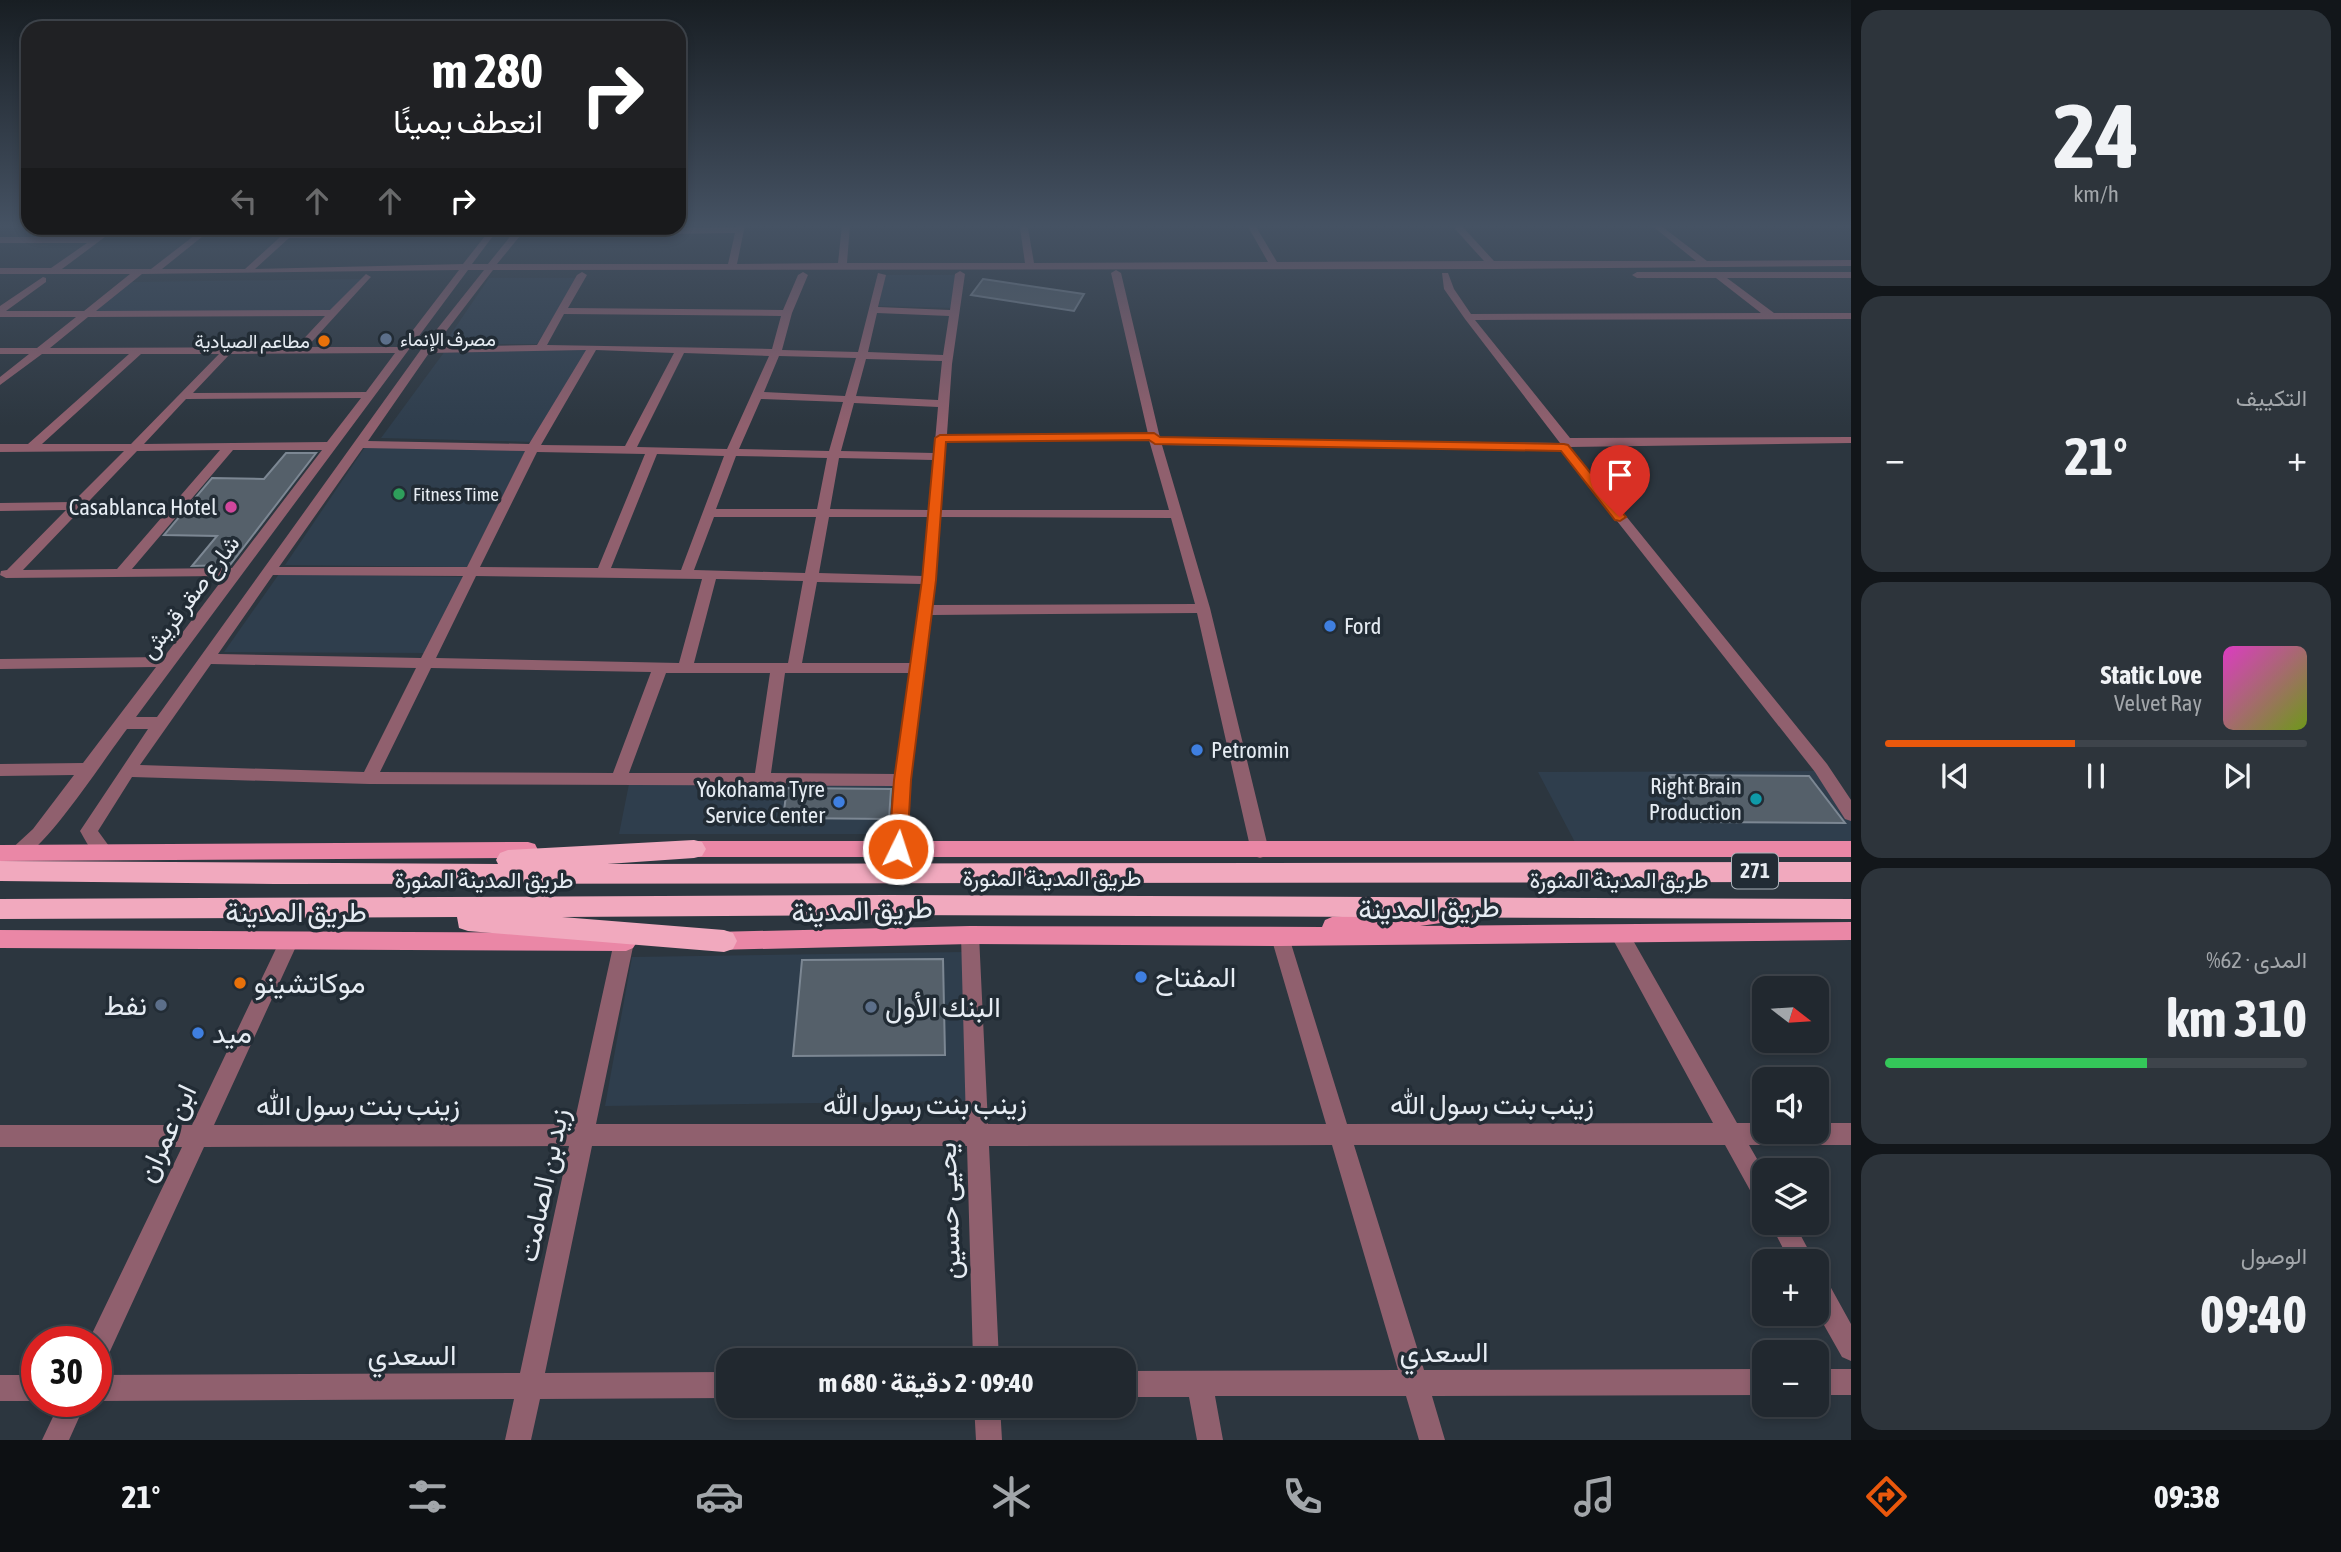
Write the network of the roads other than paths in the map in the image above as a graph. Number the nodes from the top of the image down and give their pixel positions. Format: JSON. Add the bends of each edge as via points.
{"nodes":[{"id":1,"x":28,"y":292,"type":"edge"},
{"id":2,"x":114,"y":292,"type":"edge"},
{"id":3,"x":352,"y":292,"type":"edge"},
{"id":4,"x":446,"y":292,"type":"edge"},
{"id":5,"x":470,"y":292,"type":"edge"},
{"id":6,"x":572,"y":292,"type":"edge"},
{"id":7,"x":796,"y":292,"type":"edge"},
{"id":8,"x":877,"y":292,"type":"edge"},
{"id":9,"x":958,"y":292,"type":"edge"},
{"id":10,"x":1121,"y":292,"type":"edge"},
{"id":11,"x":1451,"y":292,"type":"edge"},
{"id":12,"x":1740,"y":292,"type":"edge"},
{"id":13,"x":872,"y":310,"type":"junction"},
{"id":14,"x":561,"y":311,"type":"junction"},
{"id":15,"x":0,"y":313,"type":"edge"},
{"id":16,"x":332,"y":313,"type":"junction"},
{"id":17,"x":787,"y":313,"type":"junction"},
{"id":18,"x":955,"y":313,"type":"junction"},
{"id":19,"x":86,"y":314,"type":"junction"},
{"id":20,"x":1771,"y":316,"type":"junction"},
{"id":21,"x":1851,"y":316,"type":"edge"},
{"id":22,"x":1468,"y":317,"type":"junction"},
{"id":23,"x":541,"y":346,"type":"junction"},
{"id":24,"x":593,"y":347,"type":"junction"},
{"id":25,"x":139,"y":350,"type":"junction"},
{"id":26,"x":228,"y":350,"type":"junction"},
{"id":27,"x":299,"y":350,"type":"junction"},
{"id":28,"x":400,"y":350,"type":"junction"},
{"id":29,"x":426,"y":350,"type":"junction"},
{"id":30,"x":680,"y":350,"type":"junction"},
{"id":31,"x":0,"y":351,"type":"edge"},
{"id":32,"x":40,"y":351,"type":"junction"},
{"id":33,"x":776,"y":352,"type":"junction"},
{"id":34,"x":862,"y":355,"type":"junction"},
{"id":35,"x":948,"y":358,"type":"junction"},
{"id":36,"x":0,"y":382,"type":"edge"},
{"id":37,"x":367,"y":395,"type":"junction"},
{"id":38,"x":757,"y":395,"type":"junction"},
{"id":39,"x":184,"y":396,"type":"junction"},
{"id":40,"x":850,"y":399,"type":"junction"},
{"id":41,"x":944,"y":404,"type":"junction"},
{"id":42,"x":350,"y":417,"type":"junction"},
{"id":43,"x":378,"y":417,"type":"junction"},
{"id":44,"x":940,"y":438,"type":"junction"},
{"id":45,"x":1155,"y":439,"type":"junction"},
{"id":46,"x":1851,"y":440,"type":"edge"},
{"id":47,"x":359,"y":444,"type":"junction"},
{"id":48,"x":1566,"y":444,"type":"junction"},
{"id":49,"x":329,"y":446,"type":"junction"},
{"id":50,"x":134,"y":447,"type":"junction"},
{"id":51,"x":229,"y":447,"type":"junction"},
{"id":52,"x":31,"y":448,"type":"junction"},
{"id":53,"x":533,"y":448,"type":"junction"},
{"id":54,"x":0,"y":449,"type":"edge"},
{"id":55,"x":629,"y":450,"type":"junction"},
{"id":56,"x":652,"y":451,"type":"junction"},
{"id":57,"x":731,"y":453,"type":"junction"},
{"id":58,"x":834,"y":455,"type":"junction"},
{"id":59,"x":939,"y":457,"type":"junction"},
{"id":60,"x":77,"y":506,"type":"junction"},
{"id":61,"x":0,"y":507,"type":"edge"},
{"id":62,"x":709,"y":513,"type":"junction"},
{"id":63,"x":823,"y":513,"type":"junction"},
{"id":64,"x":934,"y":513,"type":"junction"},
{"id":65,"x":1176,"y":514,"type":"junction"},
{"id":66,"x":268,"y":571,"type":"junction"},
{"id":67,"x":235,"y":572,"type":"junction"},
{"id":68,"x":472,"y":572,"type":"junction"},
{"id":69,"x":603,"y":572,"type":"junction"},
{"id":70,"x":121,"y":573,"type":"junction"},
{"id":71,"x":6,"y":574,"type":"edge"},
{"id":72,"x":686,"y":574,"type":"junction"},
{"id":73,"x":710,"y":576,"type":"junction"},
{"id":74,"x":810,"y":578,"type":"junction"},
{"id":75,"x":929,"y":580,"type":"junction"},
{"id":76,"x":1203,"y":608,"type":"junction"},
{"id":77,"x":925,"y":610,"type":"junction"},
{"id":78,"x":205,"y":659,"type":"junction"},
{"id":79,"x":168,"y":662,"type":"junction"},
{"id":80,"x":426,"y":663,"type":"junction"},
{"id":81,"x":0,"y":664,"type":"edge"},
{"id":82,"x":662,"y":666,"type":"junction"},
{"id":83,"x":685,"y":668,"type":"junction"},
{"id":84,"x":786,"y":668,"type":"junction"},
{"id":85,"x":917,"y":668,"type":"junction"},
{"id":86,"x":122,"y":723,"type":"junction"},
{"id":87,"x":161,"y":723,"type":"junction"},
{"id":88,"x":88,"y":769,"type":"junction"},
{"id":89,"x":0,"y":770,"type":"edge"},
{"id":90,"x":127,"y":771,"type":"junction"},
{"id":91,"x":369,"y":778,"type":"junction"},
{"id":92,"x":619,"y":778,"type":"junction"},
{"id":93,"x":762,"y":779,"type":"junction"},
{"id":94,"x":903,"y":780,"type":"junction"},
{"id":95,"x":1851,"y":814,"type":"edge"},
{"id":96,"x":694,"y":849,"type":"junction"},
{"id":97,"x":898,"y":849,"type":"junction"},
{"id":98,"x":1851,"y":849,"type":"edge"},
{"id":99,"x":1398,"y":850,"type":"junction"},
{"id":100,"x":1260,"y":851,"type":"junction"},
{"id":101,"x":105,"y":853,"type":"junction"},
{"id":102,"x":5,"y":859,"type":"edge"},
{"id":103,"x":1845,"y":872,"type":"edge"},
{"id":104,"x":275,"y":874,"type":"junction"},
{"id":105,"x":334,"y":908,"type":"junction"},
{"id":106,"x":1516,"y":908,"type":"junction"},
{"id":107,"x":0,"y":909,"type":"edge"},
{"id":108,"x":1851,"y":909,"type":"edge"},
{"id":109,"x":1851,"y":931,"type":"edge"},
{"id":110,"x":1619,"y":934,"type":"junction"},
{"id":111,"x":970,"y":935,"type":"junction"},
{"id":112,"x":1234,"y":936,"type":"junction"},
{"id":113,"x":1280,"y":937,"type":"junction"},
{"id":114,"x":0,"y":939,"type":"edge"},
{"id":115,"x":290,"y":940,"type":"junction"},
{"id":116,"x":724,"y":941,"type":"junction"},
{"id":117,"x":624,"y":942,"type":"junction"},
{"id":118,"x":201,"y":1134,"type":"junction"},
{"id":119,"x":585,"y":1134,"type":"junction"},
{"id":120,"x":977,"y":1134,"type":"junction"},
{"id":121,"x":1340,"y":1134,"type":"junction"},
{"id":122,"x":1731,"y":1134,"type":"junction"},
{"id":123,"x":1851,"y":1134,"type":"edge"},
{"id":124,"x":0,"y":1136,"type":"edge"},
{"id":125,"x":1752,"y":1172,"type":"edge"},
{"id":126,"x":1829,"y":1309,"type":"edge"},
{"id":127,"x":109,"y":1326,"type":"edge"},
{"id":128,"x":986,"y":1348,"type":"edge"},
{"id":129,"x":1851,"y":1348,"type":"edge"},
{"id":130,"x":1752,"y":1382,"type":"edge"},
{"id":131,"x":1829,"y":1382,"type":"edge"},
{"id":132,"x":1851,"y":1382,"type":"edge"},
{"id":133,"x":1415,"y":1383,"type":"junction"},
{"id":134,"x":1136,"y":1384,"type":"edge"},
{"id":135,"x":1200,"y":1384,"type":"junction"},
{"id":136,"x":716,"y":1385,"type":"edge"},
{"id":137,"x":530,"y":1386,"type":"junction"},
{"id":138,"x":0,"y":1388,"type":"edge"},
{"id":139,"x":21,"y":1388,"type":"edge"},
{"id":140,"x":112,"y":1388,"type":"edge"},
{"id":141,"x":66,"y":1417,"type":"edge"},
{"id":142,"x":988,"y":1418,"type":"edge"},
{"id":143,"x":55,"y":1440,"type":"edge"},
{"id":144,"x":518,"y":1440,"type":"edge"},
{"id":145,"x":989,"y":1440,"type":"edge"},
{"id":146,"x":1210,"y":1440,"type":"edge"},
{"id":147,"x":1432,"y":1440,"type":"edge"}],
"edges":[{"from":1,"to":15,"type":"street"},
{"from":2,"to":19,"type":"street"},
{"from":3,"to":16,"type":"street"},
{"from":4,"to":28,"type":"street","name":"شارع صقر قريش"},
{"from":5,"to":29,"type":"street","name":"شارع صقر قريش"},
{"from":6,"to":14,"type":"street"},
{"from":7,"to":17,"type":"street"},
{"from":8,"to":13,"type":"street"},
{"from":9,"to":18,"type":"street"},
{"from":10,"to":45,"type":"street"},
{"from":11,"to":22,"type":"street"},
{"from":12,"to":20,"type":"street"},
{"from":13,"to":18,"type":"street"},
{"from":13,"to":34,"type":"street"},
{"from":14,"to":17,"type":"street"},
{"from":14,"to":23,"type":"street"},
{"from":15,"to":19,"type":"street"},
{"from":16,"to":19,"type":"street"},
{"from":16,"to":27,"type":"street"},
{"from":17,"to":33,"type":"street"},
{"from":18,"to":35,"type":"street"},
{"from":19,"to":32,"type":"street"},
{"from":20,"to":21,"type":"street"},
{"from":20,"to":22,"type":"street"},
{"from":22,"to":48,"type":"street"},
{"from":23,"to":24,"type":"street"},
{"from":23,"to":29,"type":"street"},
{"from":24,"to":30,"type":"street"},
{"from":24,"to":53,"type":"street"},
{"from":25,"to":26,"type":"street"},
{"from":25,"to":32,"type":"street"},
{"from":25,"to":52,"type":"street"},
{"from":26,"to":27,"type":"street"},
{"from":26,"to":39,"type":"street"},
{"from":27,"to":28,"type":"street"},
{"from":28,"to":37,"type":"street","name":"شارع صقر قريش"},
{"from":29,"to":43,"type":"street","name":"شارع صقر قريش"},
{"from":30,"to":33,"type":"street"},
{"from":30,"to":55,"type":"street"},
{"from":31,"to":32,"type":"street"},
{"from":32,"to":36,"type":"street"},
{"from":33,"to":34,"type":"street"},
{"from":33,"to":38,"type":"street"},
{"from":34,"to":35,"type":"street"},
{"from":34,"to":40,"type":"street"},
{"from":35,"to":41,"type":"street"},
{"from":37,"to":39,"type":"street"},
{"from":37,"to":42,"type":"street","name":"شارع صقر قريش"},
{"from":38,"to":40,"type":"street"},
{"from":38,"to":57,"type":"street"},
{"from":39,"to":50,"type":"street"},
{"from":40,"to":41,"type":"street"},
{"from":40,"to":58,"type":"street"},
{"from":41,"to":44,"type":"street"},
{"from":42,"to":43,"type":"street"},
{"from":42,"to":49,"type":"street","name":"شارع صقر قريش"},
{"from":43,"to":47,"type":"street","name":"شارع صقر قريش"},
{"from":44,"to":45,"type":"street"},
{"from":44,"to":59,"type":"street"},
{"from":45,"to":48,"type":"street"},
{"from":45,"to":65,"type":"street"},
{"from":46,"to":48,"type":"street"},
{"from":47,"to":53,"type":"street"},
{"from":47,"to":66,"type":"street","name":"شارع صقر قريش"},
{"from":48,"to":95,"type":"street","via":[[1821,768]]},
{"from":49,"to":51,"type":"street"},
{"from":49,"to":67,"type":"street","name":"شارع صقر قريش"},
{"from":50,"to":51,"type":"street"},
{"from":50,"to":52,"type":"street"},
{"from":50,"to":60,"type":"street"},
{"from":51,"to":70,"type":"street"},
{"from":52,"to":54,"type":"street"},
{"from":53,"to":55,"type":"street"},
{"from":53,"to":68,"type":"street"},
{"from":55,"to":56,"type":"street"},
{"from":56,"to":57,"type":"street"},
{"from":56,"to":69,"type":"street"},
{"from":57,"to":58,"type":"street"},
{"from":57,"to":62,"type":"street"},
{"from":58,"to":59,"type":"street"},
{"from":58,"to":63,"type":"street"},
{"from":59,"to":64,"type":"street"},
{"from":60,"to":61,"type":"street"},
{"from":60,"to":71,"type":"street"},
{"from":62,"to":63,"type":"street"},
{"from":62,"to":72,"type":"street"},
{"from":63,"to":64,"type":"street"},
{"from":63,"to":74,"type":"street"},
{"from":64,"to":65,"type":"street"},
{"from":64,"to":75,"type":"street"},
{"from":65,"to":76,"type":"street"},
{"from":66,"to":68,"type":"street"},
{"from":66,"to":78,"type":"street","name":"شارع صقر قريش"},
{"from":67,"to":70,"type":"street"},
{"from":67,"to":79,"type":"street","name":"شارع صقر قريش"},
{"from":68,"to":69,"type":"street"},
{"from":68,"to":80,"type":"street"},
{"from":69,"to":72,"type":"street"},
{"from":70,"to":71,"type":"street"},
{"from":72,"to":73,"type":"street"},
{"from":73,"to":74,"type":"street"},
{"from":73,"to":83,"type":"street"},
{"from":74,"to":75,"type":"street"},
{"from":74,"to":84,"type":"street"},
{"from":75,"to":77,"type":"street"},
{"from":76,"to":77,"type":"street"},
{"from":76,"to":100,"type":"street"},
{"from":77,"to":85,"type":"street"},
{"from":78,"to":80,"type":"street"},
{"from":78,"to":87,"type":"street","name":"شارع صقر قريش"},
{"from":79,"to":81,"type":"street"},
{"from":79,"to":86,"type":"street","name":"شارع صقر قريش"},
{"from":80,"to":82,"type":"street"},
{"from":80,"to":91,"type":"street"},
{"from":82,"to":83,"type":"street"},
{"from":82,"to":92,"type":"street"},
{"from":83,"to":84,"type":"street"},
{"from":84,"to":85,"type":"street"},
{"from":84,"to":93,"type":"street"},
{"from":85,"to":94,"type":"street"},
{"from":86,"to":87,"type":"street"},
{"from":86,"to":88,"type":"street","name":"شارع صقر قريش"},
{"from":87,"to":90,"type":"street","name":"شارع صقر قريش"},
{"from":88,"to":89,"type":"street"},
{"from":88,"to":102,"type":"street","name":"شارع صقر قريش","via":[[39,834]]},
{"from":90,"to":91,"type":"street"},
{"from":90,"to":101,"type":"street","name":"شارع صقر قريش","via":[[89,831]]},
{"from":91,"to":92,"type":"street"},
{"from":92,"to":93,"type":"street"},
{"from":93,"to":94,"type":"street"},
{"from":94,"to":97,"type":"street"},
{"from":96,"to":97,"type":"main road"},
{"from":96,"to":101,"type":"main road"},
{"from":96,"to":104,"type":"highway"},
{"from":97,"to":100,"type":"main road"},
{"from":98,"to":99,"type":"main road"},
{"from":99,"to":100,"type":"main road"},
{"from":99,"to":103,"type":"main road"},
{"from":101,"to":102,"type":"main road"},
{"from":102,"to":104,"type":"highway","name":"طريق المدينة المنورة","number":"271"},
{"from":103,"to":104,"type":"highway","name":"طريق المدينة المنورة","number":"271"},
{"from":105,"to":106,"type":"highway","name":"طريق المدينة المنورة","number":"271"},
{"from":105,"to":107,"type":"highway","name":"طريق المدينة المنورة","number":"271"},
{"from":105,"to":116,"type":"highway"},
{"from":106,"to":108,"type":"highway","name":"طريق المدينة المنورة","number":"271"},
{"from":106,"to":112,"type":"main road"},
{"from":109,"to":110,"type":"main road","name":"طريق المدينة"},
{"from":110,"to":113,"type":"main road","name":"طريق المدينة"},
{"from":110,"to":122,"type":"street"},
{"from":111,"to":112,"type":"main road","name":"طريق المدينة"},
{"from":111,"to":116,"type":"main road","name":"طريق المدينة"},
{"from":111,"to":120,"type":"street","name":"يحيى حسين"},
{"from":112,"to":113,"type":"main road","name":"طريق المدينة"},
{"from":113,"to":121,"type":"street"},
{"from":114,"to":115,"type":"main road","name":"طريق المدينة"},
{"from":115,"to":117,"type":"main road","name":"طريق المدينة"},
{"from":115,"to":118,"type":"street","name":"ابن عمران"},
{"from":116,"to":117,"type":"main road","name":"طريق المدينة"},
{"from":117,"to":119,"type":"street","name":"زيد بن الصامت"},
{"from":118,"to":119,"type":"street","name":"زينب بنت رسول الله"},
{"from":118,"to":124,"type":"street","name":"زينب بنت رسول الله"},
{"from":118,"to":127,"type":"street","name":"ابن عمران"},
{"from":119,"to":120,"type":"street","name":"زينب بنت رسول الله"},
{"from":119,"to":137,"type":"street","name":"زيد بن الصامت"},
{"from":120,"to":121,"type":"street","name":"زينب بنت رسول الله"},
{"from":120,"to":128,"type":"street","name":"يحيى حسين"},
{"from":121,"to":122,"type":"street","name":"زينب بنت رسول الله"},
{"from":121,"to":133,"type":"street"},
{"from":122,"to":123,"type":"street","name":"زينب بنت رسول الله"},
{"from":122,"to":125,"type":"street"},
{"from":126,"to":129,"type":"street"},
{"from":130,"to":133,"type":"street","name":"السعدي"},
{"from":131,"to":132,"type":"street"},
{"from":133,"to":135,"type":"street","name":"السعدي"},
{"from":133,"to":147,"type":"street"},
{"from":134,"to":135,"type":"street","name":"السعدي"},
{"from":135,"to":146,"type":"street"},
{"from":136,"to":137,"type":"street","name":"السعدي"},
{"from":137,"to":140,"type":"street","name":"السعدي"},
{"from":137,"to":144,"type":"street","name":"زيد بن الصامت"},
{"from":138,"to":139,"type":"street"},
{"from":141,"to":143,"type":"street"},
{"from":142,"to":145,"type":"street"}]}
